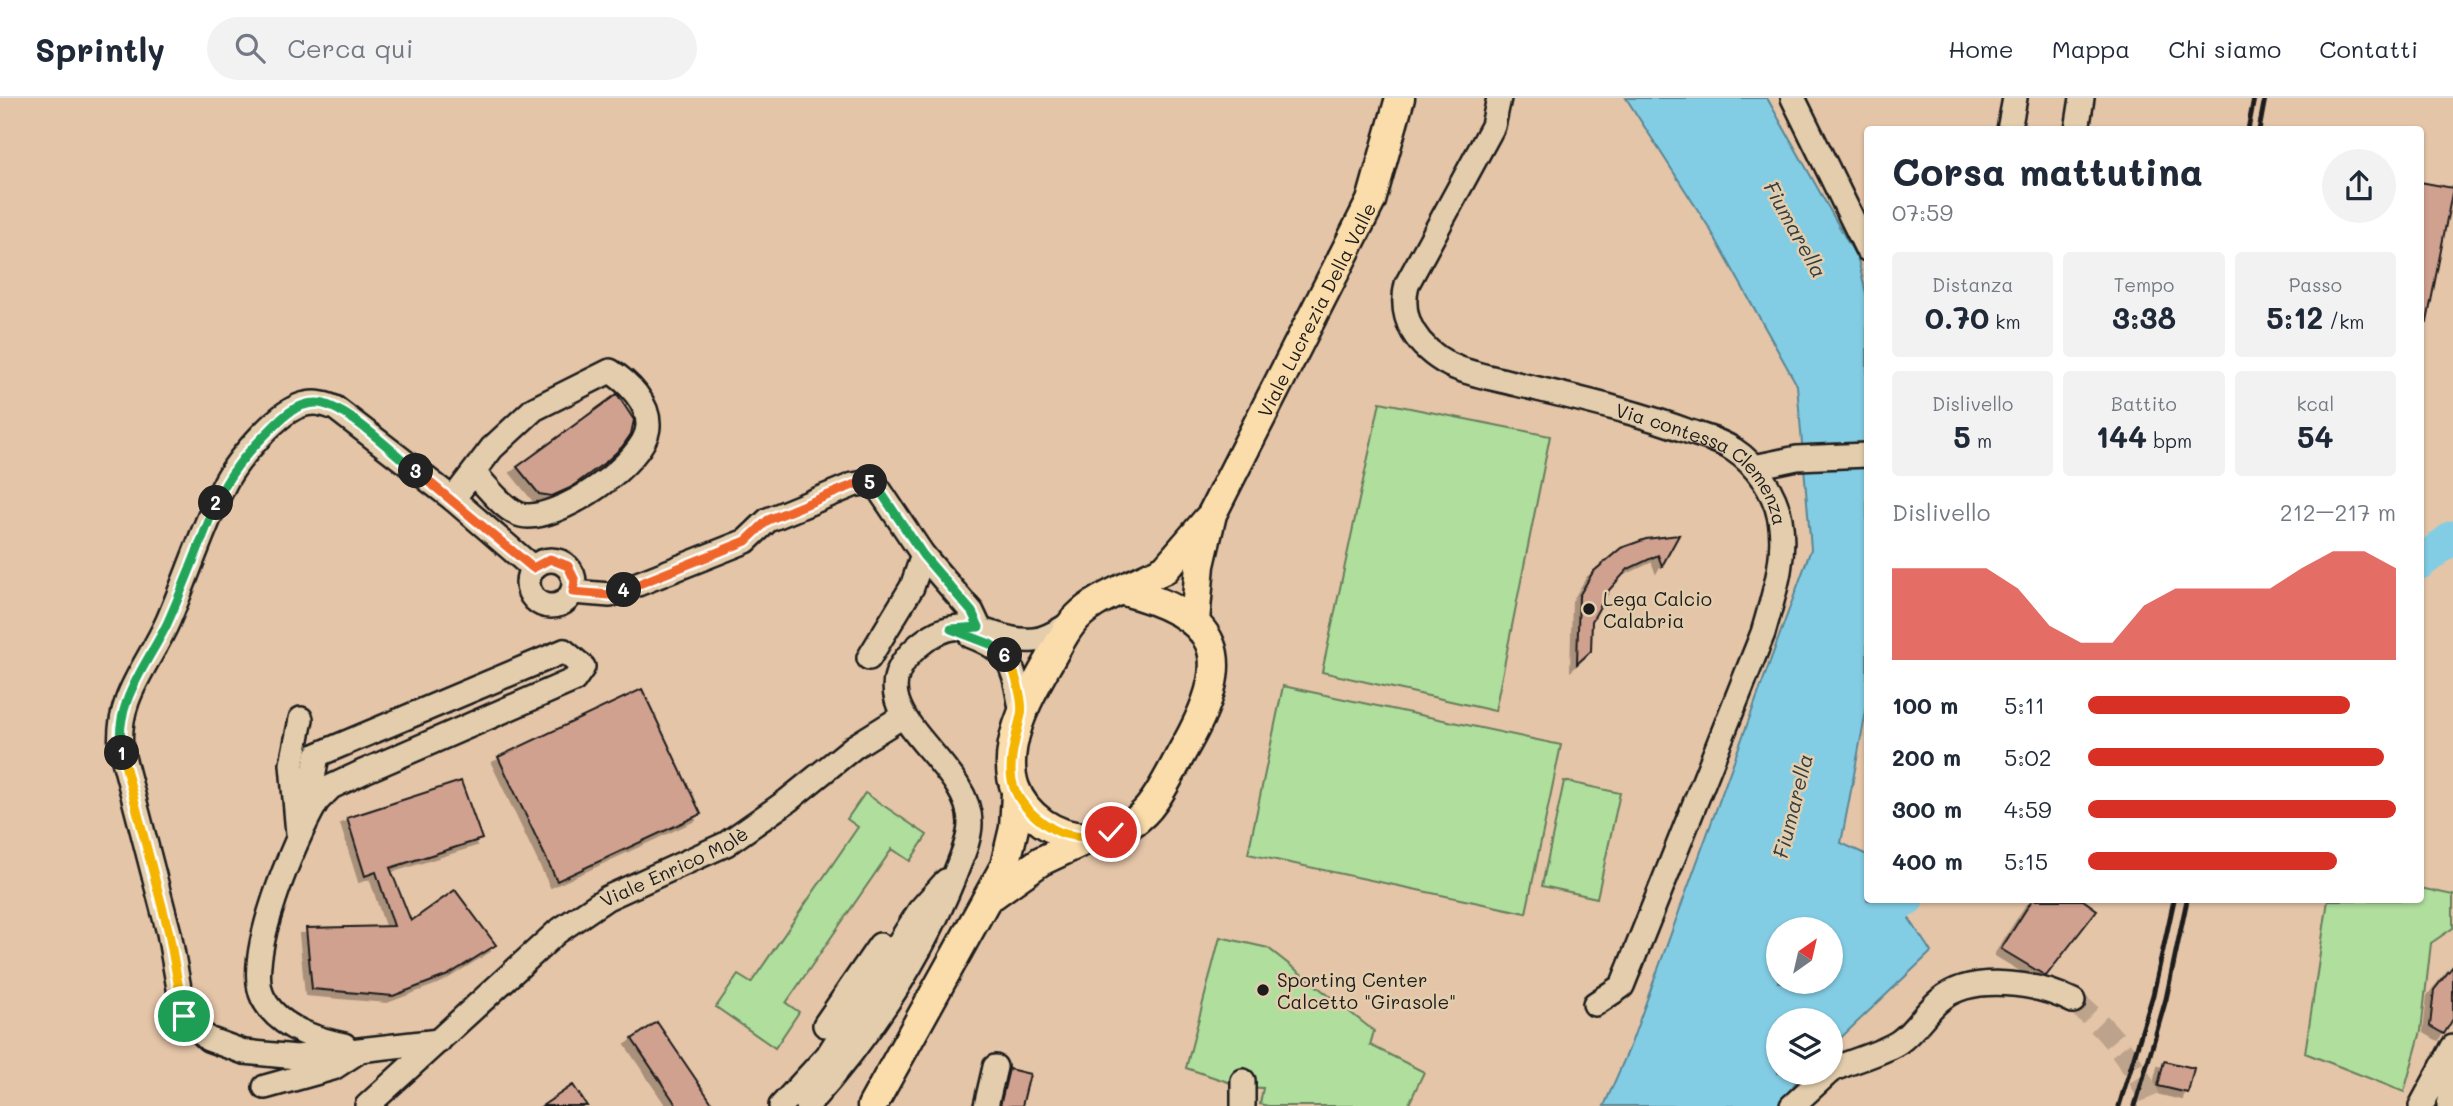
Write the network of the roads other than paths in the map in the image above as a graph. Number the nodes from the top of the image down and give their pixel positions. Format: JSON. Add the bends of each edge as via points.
{"nodes":[{"id":1,"x":1400,"y":98,"type":"edge"},
{"id":2,"x":1499,"y":98,"type":"edge"},
{"id":3,"x":1793,"y":98,"type":"edge"},
{"id":4,"x":2015,"y":98,"type":"edge"},
{"id":5,"x":2082,"y":98,"type":"edge"},
{"id":6,"x":2011,"y":126,"type":"edge"},
{"id":7,"x":2078,"y":126,"type":"edge"},
{"id":8,"x":1864,"y":243,"type":"edge"},
{"id":9,"x":1864,"y":455,"type":"edge"},
{"id":10,"x":1754,"y":467,"type":"junction"},
{"id":11,"x":473,"y":473,"type":"junction"},
{"id":12,"x":453,"y":499,"type":"junction"},
{"id":13,"x":1212,"y":514,"type":"junction"},
{"id":14,"x":923,"y":555,"type":"junction"},
{"id":15,"x":533,"y":568,"type":"junction"},
{"id":16,"x":1120,"y":590,"type":"junction"},
{"id":17,"x":573,"y":592,"type":"junction"},
{"id":18,"x":1195,"y":621,"type":"junction"},
{"id":19,"x":1073,"y":622,"type":"junction"},
{"id":20,"x":979,"y":627,"type":"junction"},
{"id":21,"x":951,"y":629,"type":"junction"},
{"id":22,"x":869,"y":658,"type":"dead end"},
{"id":23,"x":1022,"y":713,"type":"junction"},
{"id":24,"x":903,"y":716,"type":"junction"},
{"id":25,"x":301,"y":719,"type":"dead end"},
{"id":26,"x":1016,"y":794,"type":"junction"},
{"id":27,"x":316,"y":803,"type":"junction"},
{"id":28,"x":298,"y":834,"type":"junction"},
{"id":29,"x":1090,"y":838,"type":"junction"},
{"id":30,"x":957,"y":868,"type":"junction"},
{"id":31,"x":990,"y":897,"type":"junction"},
{"id":32,"x":2073,"y":1001,"type":"tunnel mouth"},
{"id":33,"x":1595,"y":1004,"type":"dead end"},
{"id":34,"x":825,"y":1025,"type":"dead end"},
{"id":35,"x":439,"y":1041,"type":"junction"},
{"id":36,"x":361,"y":1049,"type":"junction"},
{"id":37,"x":2448,"y":1056,"type":"edge"},
{"id":38,"x":1843,"y":1066,"type":"edge"},
{"id":39,"x":995,"y":1068,"type":"dead end"},
{"id":40,"x":1243,"y":1081,"type":"dead end"},
{"id":41,"x":1815,"y":1085,"type":"edge"},
{"id":42,"x":265,"y":1087,"type":"dead end"},
{"id":43,"x":367,"y":1106,"type":"edge"},
{"id":44,"x":781,"y":1106,"type":"edge"},
{"id":45,"x":807,"y":1106,"type":"edge"},
{"id":46,"x":872,"y":1106,"type":"edge"},
{"id":47,"x":986,"y":1106,"type":"edge"},
{"id":48,"x":1243,"y":1106,"type":"edge"},
{"id":49,"x":1792,"y":1106,"type":"edge"},
{"id":50,"x":2421,"y":1106,"type":"edge"},
{"id":51,"x":2449,"y":1106,"type":"edge"}],
"edges":[{"from":1,"to":13,"type":"main road","name":"Viale Lucrezia Della Valle","via":[[1371,201]]},
{"from":2,"to":10,"type":"street","name":"Via contessa Clemenza","via":[[1488,136],[1407,284],[1404,316],[1411,329],[1434,353],[1467,372],[1676,426],[1734,450]]},
{"from":3,"to":8,"type":"street"},
{"from":4,"to":6,"type":"street"},
{"from":5,"to":7,"type":"street"},
{"from":9,"to":10,"type":"street","via":[[1797,458]]},
{"from":10,"to":33,"type":"street","name":"Via contessa Clemenza","via":[[1774,500],[1783,537],[1779,574],[1763,633],[1622,986]]},
{"from":11,"to":11,"type":"street","via":[[534,409],[610,371],[640,399],[649,422],[647,434],[627,460],[588,495],[538,516],[520,515],[506,506]]},
{"from":11,"to":12,"type":"street"},
{"from":12,"to":15,"type":"street"},
{"from":12,"to":36,"type":"street","via":[[335,408],[314,403],[286,413],[223,485],[166,625],[126,700],[119,725],[184,1016],[208,1039],[244,1052],[297,1056]]},
{"from":13,"to":16,"type":"main road","name":"Viale Lucrezia Della Valle","via":[[1165,569]]},
{"from":13,"to":18,"type":"main road","name":"Viale Lucrezia Della Valle","via":[[1200,565]]},
{"from":14,"to":17,"type":"street","via":[[870,482],[768,520],[746,541],[610,595]]},
{"from":14,"to":20,"type":"street","via":[[960,596]]},
{"from":14,"to":22,"type":"street","via":[[912,587]]},
{"from":15,"to":17,"type":"street","via":[[542,561],[558,560],[572,573]]},
{"from":15,"to":17,"type":"street","via":[[529,590],[539,602],[561,604]]},
{"from":16,"to":18,"type":"main road","via":[[1162,601]]},
{"from":16,"to":19,"type":"main road","name":"Viale Lucrezia Della Valle","via":[[1095,602]]},
{"from":18,"to":29,"type":"main road","name":"Viale Lucrezia Della Valle","via":[[1210,644],[1215,671],[1213,689],[1198,724],[1142,816]]},
{"from":19,"to":20,"type":"street","via":[[1035,640]]},
{"from":19,"to":23,"type":"main road","name":"Viale Lucrezia Della Valle"},
{"from":20,"to":21,"type":"street"},
{"from":21,"to":23,"type":"street","via":[[990,644],[1010,661]]},
{"from":21,"to":24,"type":"street","via":[[927,639],[907,659],[896,691]]},
{"from":23,"to":26,"type":"main road","name":"Viale Lucrezia Della Valle","via":[[1010,764]]},
{"from":24,"to":30,"type":"street","via":[[951,772],[965,797],[970,824]]},
{"from":24,"to":35,"type":"street","name":"Viale Enrico Molè","via":[[855,746],[726,844],[607,898],[557,932]]},
{"from":25,"to":28,"type":"street","via":[[292,764]]},
{"from":26,"to":29,"type":"main road","name":"Viale Lucrezia Della Valle","via":[[1026,811],[1058,833]]},
{"from":26,"to":31,"type":"main road","name":"Viale Lucrezia Della Valle","via":[[1005,866]]},
{"from":27,"to":27,"type":"street","via":[[331,787],[574,680],[583,667],[564,651],[317,755]]},
{"from":27,"to":28,"type":"street"},
{"from":28,"to":36,"type":"street","via":[[260,954],[261,994],[271,1012],[298,1031],[320,1041]]},
{"from":29,"to":31,"type":"main road","name":"Viale Lucrezia Della Valle","via":[[1041,861]]},
{"from":30,"to":34,"type":"street","via":[[925,884],[908,903]]},
{"from":30,"to":44,"type":"street","via":[[920,910],[828,1055]]},
{"from":30,"to":45,"type":"street","via":[[936,921],[856,1050]]},
{"from":31,"to":46,"type":"main road","name":"Viale Lucrezia Della Valle"},
{"from":32,"to":38,"type":"street","via":[[2046,990],[1984,985],[1958,988],[1933,1006],[1899,1042]]},
{"from":35,"to":36,"type":"street"},
{"from":35,"to":43,"type":"street","name":"Viale Enrico Molè"},
{"from":36,"to":42,"type":"street","via":[[333,1068]]},
{"from":37,"to":50,"type":"street"},
{"from":37,"to":51,"type":"street"},
{"from":39,"to":47,"type":"street"},
{"from":40,"to":48,"type":"street"},
{"from":41,"to":49,"type":"street"}]}
